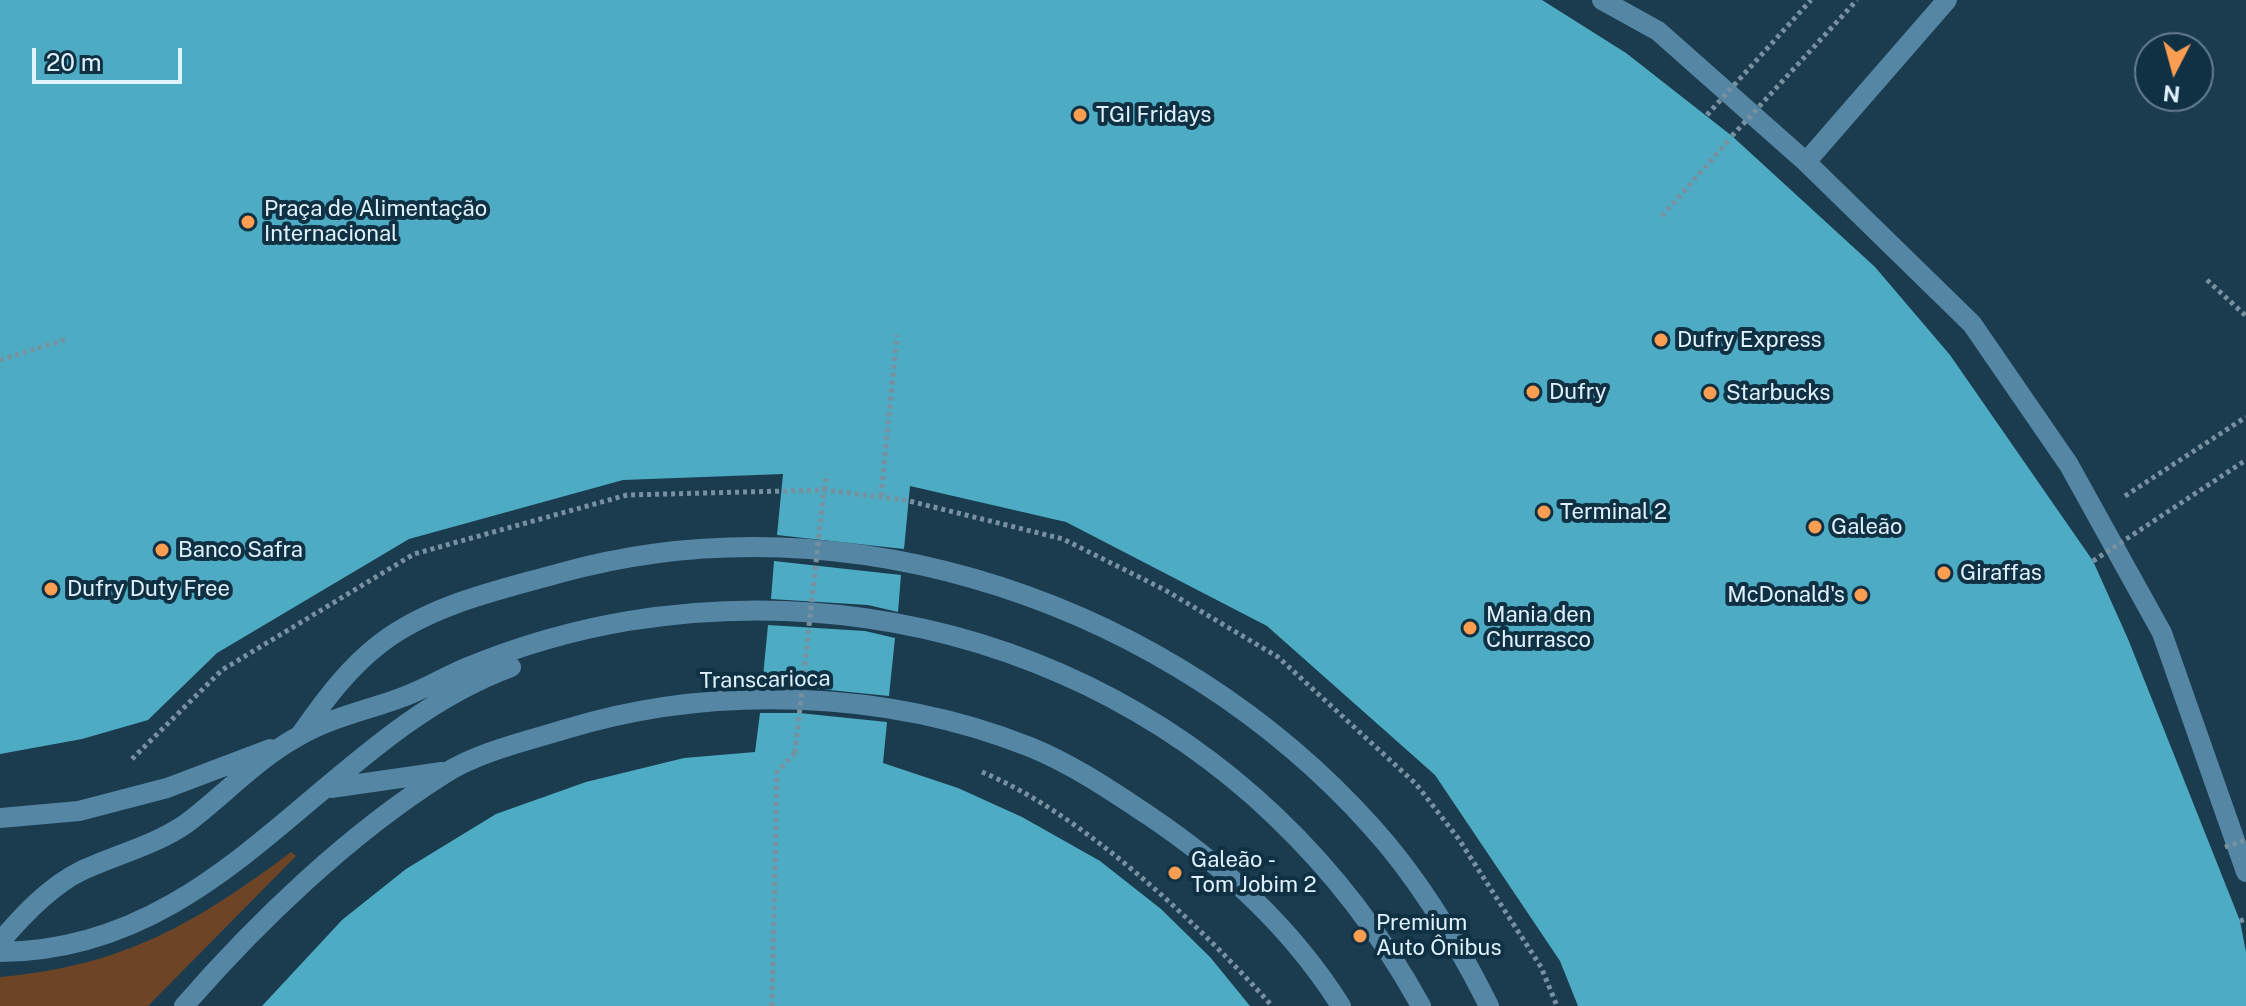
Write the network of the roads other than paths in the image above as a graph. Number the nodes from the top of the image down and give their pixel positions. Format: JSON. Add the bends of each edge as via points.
{"nodes":[{"id":1,"x":1602,"y":0,"type":"edge"},
{"id":2,"x":1947,"y":0,"type":"edge"},
{"id":3,"x":1806,"y":162,"type":"junction"},
{"id":4,"x":296,"y":737,"type":"junction"},
{"id":5,"x":446,"y":772,"type":"junction"},
{"id":6,"x":329,"y":788,"type":"junction"},
{"id":7,"x":0,"y":818,"type":"edge"},
{"id":8,"x":2246,"y":872,"type":"edge"},
{"id":9,"x":0,"y":942,"type":"edge"},
{"id":10,"x":0,"y":952,"type":"edge"},
{"id":11,"x":184,"y":1006,"type":"edge"},
{"id":12,"x":1341,"y":1006,"type":"edge"},
{"id":13,"x":1409,"y":1006,"type":"edge"},
{"id":14,"x":1421,"y":1006,"type":"edge"},
{"id":15,"x":1489,"y":1006,"type":"edge"}],
"edges":[{"from":1,"to":3,"type":"street","via":[[1658,31]]},
{"from":2,"to":3,"type":"street"},
{"from":3,"to":8,"type":"street","via":[[1972,324],[2069,465],[2162,633]]},
{"from":4,"to":7,"type":"street","via":[[167,788],[79,811]]},
{"from":4,"to":9,"type":"street","via":[[182,827],[78,872]]},
{"from":4,"to":14,"type":"street","via":[[469,667],[560,636],[627,622],[706,612],[810,611],[873,618],[1060,671],[1138,710],[1265,803],[1320,860],[1360,908]]},
{"from":4,"to":15,"type":"street","via":[[381,642],[426,616],[487,593],[593,564],[693,550],[817,548],[899,560],[1071,610],[1165,659],[1239,707],[1371,826],[1420,886]]},
{"from":5,"to":6,"type":"street"},
{"from":5,"to":11,"type":"street","name":"Transcarioca","via":[[324,863]]},
{"from":5,"to":12,"type":"street","name":"Transcarioca","via":[[610,716],[714,702],[857,702],[962,723],[1032,747],[1087,775],[1189,842],[1269,912],[1312,960]]},
{"from":6,"to":10,"type":"street","via":[[209,883],[158,911],[75,943]]},
{"from":6,"to":13,"type":"street","via":[[415,718],[477,679],[545,654],[628,634],[704,625],[800,623],[953,644],[1057,682],[1132,720],[1258,811],[1316,867],[1358,920]]}]}
